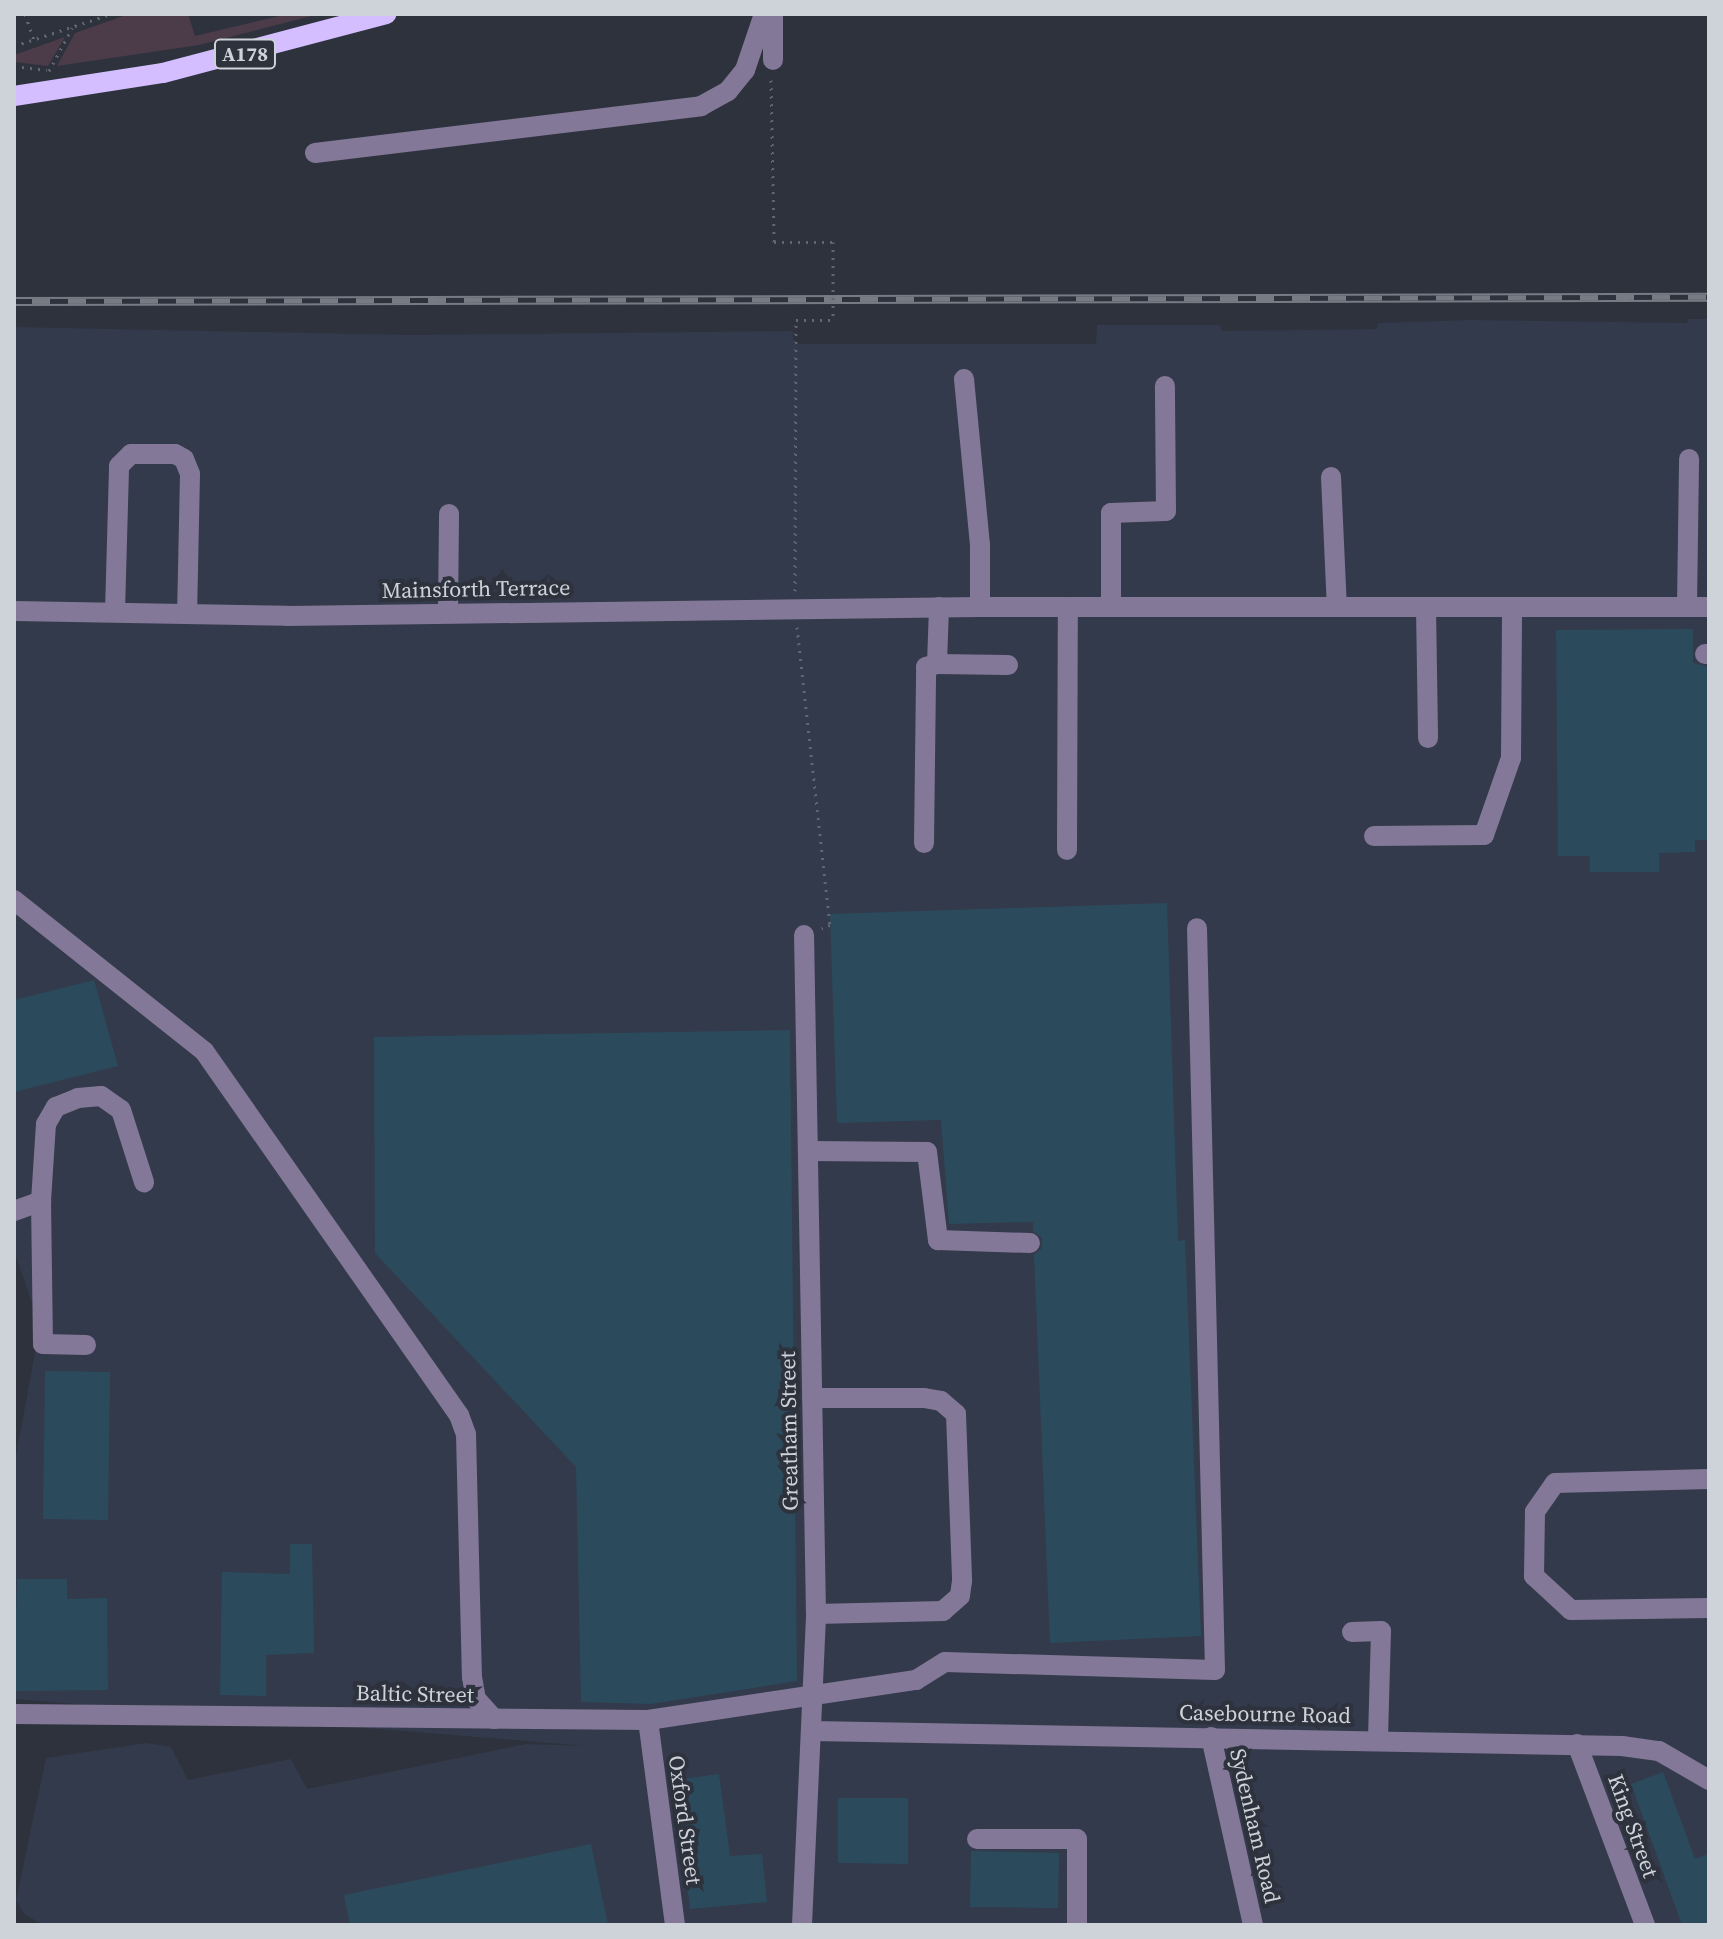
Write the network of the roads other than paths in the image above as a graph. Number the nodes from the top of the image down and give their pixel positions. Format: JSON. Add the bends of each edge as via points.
{"nodes":[{"id":1,"x":764,"y":14,"type":"edge"},
{"id":2,"x":773,"y":14,"type":"edge"},
{"id":3,"x":376,"y":15,"type":"edge"},
{"id":4,"x":773,"y":60,"type":"road end"},
{"id":5,"x":58,"y":92,"type":"junction"},
{"id":6,"x":14,"y":96,"type":"edge"},
{"id":7,"x":14,"y":105,"type":"edge"},
{"id":8,"x":315,"y":153,"type":"dead end"},
{"id":9,"x":964,"y":379,"type":"dead end"},
{"id":10,"x":1165,"y":386,"type":"dead end"},
{"id":11,"x":1689,"y":459,"type":"dead end"},
{"id":12,"x":1331,"y":477,"type":"dead end"},
{"id":13,"x":449,"y":514,"type":"dead end"},
{"id":14,"x":939,"y":607,"type":"junction"},
{"id":15,"x":980,"y":607,"type":"junction"},
{"id":16,"x":1068,"y":607,"type":"junction"},
{"id":17,"x":1111,"y":607,"type":"junction"},
{"id":18,"x":1337,"y":607,"type":"junction"},
{"id":19,"x":1426,"y":607,"type":"junction"},
{"id":20,"x":1512,"y":607,"type":"junction"},
{"id":21,"x":1687,"y":607,"type":"junction"},
{"id":22,"x":1709,"y":607,"type":"edge"},
{"id":23,"x":14,"y":611,"type":"edge"},
{"id":24,"x":115,"y":612,"type":"junction"},
{"id":25,"x":448,"y":613,"type":"junction"},
{"id":26,"x":187,"y":614,"type":"junction"},
{"id":27,"x":937,"y":664,"type":"junction"},
{"id":28,"x":1008,"y":665,"type":"dead end"},
{"id":29,"x":1428,"y":738,"type":"dead end"},
{"id":30,"x":1374,"y":836,"type":"dead end"},
{"id":31,"x":924,"y":843,"type":"dead end"},
{"id":32,"x":1067,"y":850,"type":"dead end"},
{"id":33,"x":14,"y":900,"type":"edge"},
{"id":34,"x":1197,"y":928,"type":"dead end"},
{"id":35,"x":804,"y":935,"type":"road end"},
{"id":36,"x":808,"y":1151,"type":"junction"},
{"id":37,"x":144,"y":1182,"type":"dead end"},
{"id":38,"x":41,"y":1201,"type":"junction"},
{"id":39,"x":14,"y":1211,"type":"edge"},
{"id":40,"x":1030,"y":1243,"type":"dead end"},
{"id":41,"x":86,"y":1345,"type":"dead end"},
{"id":42,"x":812,"y":1398,"type":"junction"},
{"id":43,"x":1709,"y":1479,"type":"edge"},
{"id":44,"x":1709,"y":1608,"type":"edge"},
{"id":45,"x":816,"y":1614,"type":"junction"},
{"id":46,"x":1352,"y":1632,"type":"dead end"},
{"id":47,"x":813,"y":1693,"type":"junction"},
{"id":48,"x":14,"y":1714,"type":"edge"},
{"id":49,"x":494,"y":1719,"type":"junction"},
{"id":50,"x":648,"y":1720,"type":"junction"},
{"id":51,"x":813,"y":1731,"type":"junction"},
{"id":52,"x":1211,"y":1737,"type":"junction"},
{"id":53,"x":1378,"y":1740,"type":"junction"},
{"id":54,"x":1577,"y":1744,"type":"junction"},
{"id":55,"x":1709,"y":1780,"type":"edge"},
{"id":56,"x":977,"y":1839,"type":"dead end"},
{"id":57,"x":675,"y":1925,"type":"edge"},
{"id":58,"x":802,"y":1925,"type":"edge"},
{"id":59,"x":1077,"y":1925,"type":"edge"},
{"id":60,"x":1253,"y":1925,"type":"edge"},
{"id":61,"x":1645,"y":1925,"type":"edge"}],
"edges":[{"from":1,"to":8,"type":"street","via":[[745,70],[728,91],[701,106]]},
{"from":2,"to":4,"type":"street"},
{"from":3,"to":5,"type":"main road","number":"A178","via":[[163,73]]},
{"from":5,"to":6,"type":"main road","number":"A178"},
{"from":5,"to":7,"type":"main road","number":"A178"},
{"from":9,"to":15,"type":"street","via":[[980,544]]},
{"from":10,"to":17,"type":"street","via":[[1166,511],[1111,513]]},
{"from":11,"to":21,"type":"street"},
{"from":12,"to":18,"type":"street"},
{"from":13,"to":25,"type":"street"},
{"from":14,"to":15,"type":"street","name":"Mainsforth Terrace"},
{"from":14,"to":25,"type":"street","name":"Mainsforth Terrace"},
{"from":14,"to":27,"type":"street"},
{"from":15,"to":16,"type":"street","name":"Mainsforth Terrace"},
{"from":16,"to":17,"type":"street","name":"Mainsforth Terrace"},
{"from":16,"to":32,"type":"street"},
{"from":17,"to":18,"type":"street","name":"Mainsforth Terrace"},
{"from":18,"to":19,"type":"street","name":"Mainsforth Terrace"},
{"from":19,"to":20,"type":"street","name":"Mainsforth Terrace"},
{"from":19,"to":29,"type":"street"},
{"from":20,"to":21,"type":"street","name":"Mainsforth Terrace"},
{"from":20,"to":30,"type":"street","via":[[1511,758],[1484,835]]},
{"from":21,"to":22,"type":"street","name":"Mainsforth Terrace"},
{"from":23,"to":24,"type":"street","name":"Mainsforth Terrace"},
{"from":24,"to":26,"type":"street","name":"Mainsforth Terrace"},
{"from":24,"to":26,"type":"street","via":[[119,466],[131,454],[175,454],[184,459],[190,474]]},
{"from":25,"to":26,"type":"street","name":"Mainsforth Terrace"},
{"from":27,"to":28,"type":"street"},
{"from":27,"to":31,"type":"street","via":[[926,667],[924,693]]},
{"from":33,"to":49,"type":"street","via":[[204,1051],[459,1415],[466,1434],[472,1677],[476,1699]]},
{"from":34,"to":47,"type":"street","name":"Baltic Street","via":[[1215,1670],[945,1662],[916,1680]]},
{"from":35,"to":36,"type":"street","name":"Greatham Street"},
{"from":36,"to":40,"type":"street","via":[[927,1152],[938,1240]]},
{"from":36,"to":42,"type":"street","name":"Greatham Street"},
{"from":37,"to":38,"type":"street","via":[[121,1110],[101,1096],[78,1098],[56,1107],[46,1124]]},
{"from":38,"to":39,"type":"street"},
{"from":38,"to":41,"type":"street","via":[[43,1344]]},
{"from":42,"to":45,"type":"street","name":"Greatham Street"},
{"from":42,"to":45,"type":"street","via":[[924,1398],[941,1401],[956,1414],[962,1581],[960,1596],[943,1611]]},
{"from":43,"to":44,"type":"street","via":[[1555,1483],[1535,1512],[1534,1576],[1571,1610]]},
{"from":45,"to":47,"type":"street","name":"Greatham Street"},
{"from":46,"to":53,"type":"street","via":[[1381,1631]]},
{"from":47,"to":50,"type":"street","name":"Baltic Street"},
{"from":47,"to":51,"type":"street","name":"Greatham Street"},
{"from":48,"to":49,"type":"street","name":"Baltic Street"},
{"from":49,"to":50,"type":"street","name":"Baltic Street"},
{"from":50,"to":57,"type":"street","name":"Oxford Street"},
{"from":51,"to":52,"type":"street","name":"Casebourne Road"},
{"from":51,"to":58,"type":"street","name":"Greatham Street"},
{"from":52,"to":53,"type":"street","name":"Casebourne Road"},
{"from":52,"to":60,"type":"street","name":"Sydenham Road"},
{"from":53,"to":54,"type":"street","name":"Casebourne Road"},
{"from":54,"to":55,"type":"street","name":"Casebourne Road","via":[[1659,1751]]},
{"from":54,"to":61,"type":"street","name":"King Street"},
{"from":56,"to":59,"type":"street","via":[[1077,1839]]}]}
